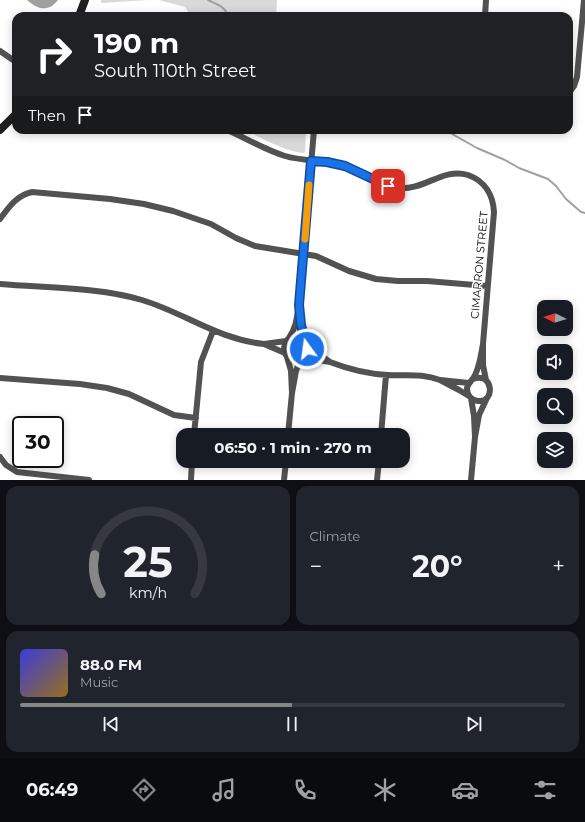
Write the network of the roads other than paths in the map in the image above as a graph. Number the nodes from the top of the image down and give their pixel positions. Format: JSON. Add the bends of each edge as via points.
{"nodes":[{"id":1,"x":85,"y":0,"type":"edge"},
{"id":2,"x":486,"y":0,"type":"edge"},
{"id":3,"x":584,"y":0,"type":"edge"},
{"id":4,"x":80,"y":12,"type":"edge"},
{"id":5,"x":485,"y":12,"type":"edge"},
{"id":6,"x":0,"y":50,"type":"edge"},
{"id":7,"x":12,"y":59,"type":"edge"},
{"id":8,"x":573,"y":87,"type":"edge"},
{"id":9,"x":12,"y":118,"type":"edge"},
{"id":10,"x":0,"y":130,"type":"edge"},
{"id":11,"x":235,"y":134,"type":"edge"},
{"id":12,"x":314,"y":134,"type":"edge"},
{"id":13,"x":311,"y":161,"type":"junction"},
{"id":14,"x":0,"y":219,"type":"edge"},
{"id":15,"x":304,"y":254,"type":"junction"},
{"id":16,"x":0,"y":284,"type":"edge"},
{"id":17,"x":487,"y":286,"type":"junction"},
{"id":18,"x":299,"y":305,"type":"junction"},
{"id":19,"x":213,"y":331,"type":"junction"},
{"id":20,"x":287,"y":340,"type":"junction"},
{"id":21,"x":264,"y":344,"type":"junction"},
{"id":22,"x":482,"y":344,"type":"junction"},
{"id":23,"x":306,"y":345,"type":"junction"},
{"id":24,"x":286,"y":355,"type":"junction"},
{"id":25,"x":302,"y":358,"type":"junction"},
{"id":26,"x":330,"y":362,"type":"junction"},
{"id":27,"x":386,"y":375,"type":"junction"},
{"id":28,"x":0,"y":378,"type":"edge"},
{"id":29,"x":440,"y":380,"type":"junction"},
{"id":30,"x":486,"y":380,"type":"junction"},
{"id":31,"x":471,"y":381,"type":"junction"},
{"id":32,"x":292,"y":393,"type":"junction"},
{"id":33,"x":470,"y":397,"type":"junction"},
{"id":34,"x":486,"y":399,"type":"junction"},
{"id":35,"x":196,"y":418,"type":"junction"},
{"id":36,"x":195,"y":428,"type":"edge"},
{"id":37,"x":289,"y":428,"type":"edge"},
{"id":38,"x":382,"y":428,"type":"edge"},
{"id":39,"x":475,"y":437,"type":"junction"},
{"id":40,"x":0,"y":457,"type":"edge"},
{"id":41,"x":192,"y":468,"type":"edge"},
{"id":42,"x":285,"y":468,"type":"edge"},
{"id":43,"x":379,"y":468,"type":"edge"},
{"id":44,"x":89,"y":480,"type":"edge"},
{"id":45,"x":191,"y":480,"type":"edge"},
{"id":46,"x":284,"y":480,"type":"edge"},
{"id":47,"x":378,"y":480,"type":"edge"},
{"id":48,"x":471,"y":480,"type":"edge"}],
"edges":[{"from":1,"to":4,"type":"street"},
{"from":2,"to":5,"type":"street"},
{"from":3,"to":8,"type":"street","via":[[577,76]]},
{"from":6,"to":7,"type":"street"},
{"from":9,"to":10,"type":"street"},
{"from":11,"to":13,"type":"street","via":[[277,154]]},
{"from":12,"to":13,"type":"street"},
{"from":13,"to":15,"type":"street"},
{"from":13,"to":17,"type":"street","name":"CIMARRON STREET","via":[[345,166],[383,184],[398,188],[413,188],[456,173],[477,179],[490,194],[494,206]]},
{"from":14,"to":15,"type":"street","via":[[26,193],[110,199],[173,210],[211,224],[256,246]]},
{"from":15,"to":17,"type":"street","via":[[322,258],[356,274],[380,280]]},
{"from":15,"to":18,"type":"street"},
{"from":16,"to":19,"type":"street","via":[[95,291],[126,296],[160,306]]},
{"from":17,"to":22,"type":"street","name":"CIMARRON STREET"},
{"from":18,"to":20,"type":"street","via":[[296,325]]},
{"from":18,"to":23,"type":"street"},
{"from":19,"to":21,"type":"street","via":[[234,339]]},
{"from":19,"to":35,"type":"street","via":[[201,362]]},
{"from":20,"to":21,"type":"street"},
{"from":20,"to":23,"type":"street","via":[[297,337]]},
{"from":20,"to":24,"type":"street","via":[[284,346]]},
{"from":21,"to":24,"type":"street"},
{"from":22,"to":30,"type":"street","name":"CIMARRON STREET"},
{"from":22,"to":31,"type":"street","name":"CIMARRON STREET","via":[[478,368]]},
{"from":23,"to":25,"type":"street","via":[[306,352]]},
{"from":23,"to":26,"type":"street"},
{"from":24,"to":25,"type":"street","via":[[294,360]]},
{"from":24,"to":32,"type":"street","via":[[291,371]]},
{"from":25,"to":26,"type":"street"},
{"from":25,"to":32,"type":"street","via":[[296,371]]},
{"from":26,"to":27,"type":"street","via":[[358,371]]},
{"from":27,"to":29,"type":"street","via":[[422,375]]},
{"from":27,"to":38,"type":"street"},
{"from":28,"to":35,"type":"street","via":[[115,389],[170,414]]},
{"from":29,"to":31,"type":"street"},
{"from":29,"to":33,"type":"street"},
{"from":30,"to":31,"type":"street","via":[[480,378]]},
{"from":30,"to":34,"type":"street","via":[[491,390]]},
{"from":31,"to":33,"type":"street","via":[[467,387]]},
{"from":32,"to":37,"type":"street"},
{"from":33,"to":34,"type":"street","via":[[479,401]]},
{"from":33,"to":39,"type":"street"},
{"from":34,"to":39,"type":"street","via":[[479,415]]},
{"from":35,"to":36,"type":"street"},
{"from":39,"to":48,"type":"street"},
{"from":40,"to":44,"type":"street","via":[[6,465],[17,472]]},
{"from":41,"to":45,"type":"street"},
{"from":42,"to":46,"type":"street"},
{"from":43,"to":47,"type":"street"}]}
